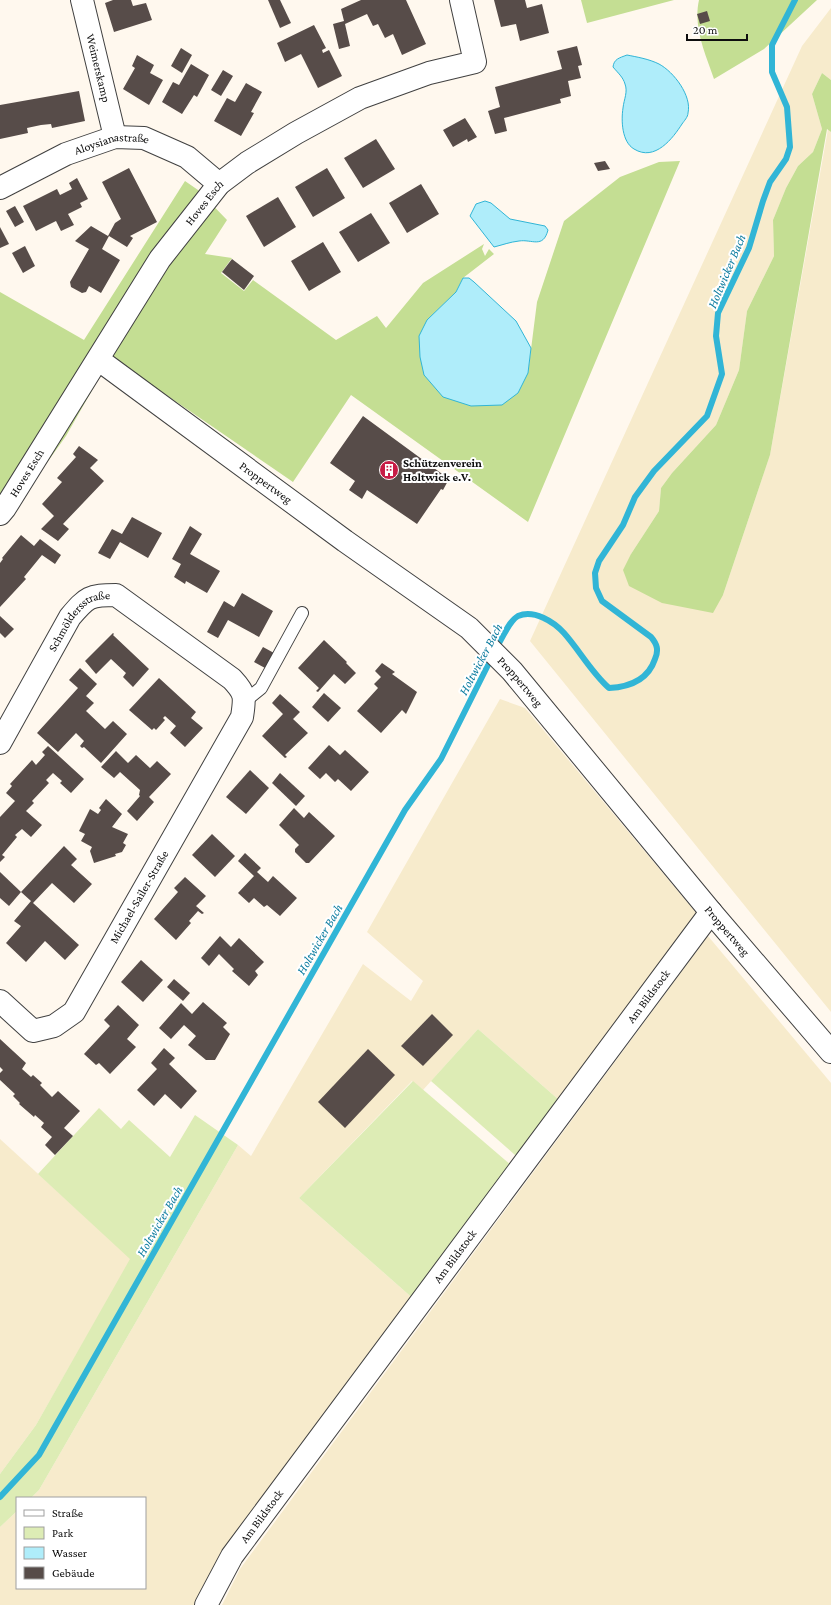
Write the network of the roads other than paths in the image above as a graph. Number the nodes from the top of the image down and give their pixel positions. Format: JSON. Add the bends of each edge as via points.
{"nodes":[{"id":1,"x":82,"y":0,"type":"edge"},
{"id":2,"x":461,"y":0,"type":"edge"},
{"id":3,"x":116,"y":137,"type":"junction"},
{"id":4,"x":219,"y":184,"type":"junction"},
{"id":5,"x":0,"y":188,"type":"edge"},
{"id":6,"x":98,"y":360,"type":"junction"},
{"id":7,"x":0,"y":514,"type":"edge"},
{"id":8,"x":302,"y":613,"type":"dead end"},
{"id":9,"x":244,"y":702,"type":"junction"},
{"id":10,"x":0,"y":743,"type":"edge"},
{"id":11,"x":711,"y":912,"type":"junction"},
{"id":12,"x":0,"y":1001,"type":"edge"},
{"id":13,"x":831,"y":1052,"type":"edge"},
{"id":14,"x":206,"y":1605,"type":"edge"}],
"edges":[{"from":1,"to":3,"type":"street","name":"Weimerskamp"},
{"from":2,"to":4,"type":"street","name":"Hoves Esch","via":[[475,62],[429,73],[360,98],[296,133]]},
{"from":3,"to":4,"type":"street","name":"Aloysianastraße","via":[[144,138],[187,157]]},
{"from":3,"to":5,"type":"street","name":"Aloysianastraße","via":[[66,154]]},
{"from":4,"to":6,"type":"street","name":"Hoves Esch","via":[[160,259]]},
{"from":6,"to":7,"type":"street","name":"Hoves Esch"},
{"from":6,"to":11,"type":"street","name":"Proppertweg","via":[[345,541],[469,628],[512,671]]},
{"from":8,"to":9,"type":"lane","via":[[261,688]]},
{"from":9,"to":10,"type":"street","name":"Schmöldersstraße","via":[[242,690],[232,679],[116,594],[100,595],[84,600],[70,617]]},
{"from":9,"to":12,"type":"street","name":"Michael-Sailer-Straße","via":[[242,717],[74,1012],[54,1026],[33,1031]]},
{"from":11,"to":13,"type":"street","name":"Proppertweg"},
{"from":11,"to":14,"type":"street","name":"Am Bildstock","via":[[232,1556]]}]}
